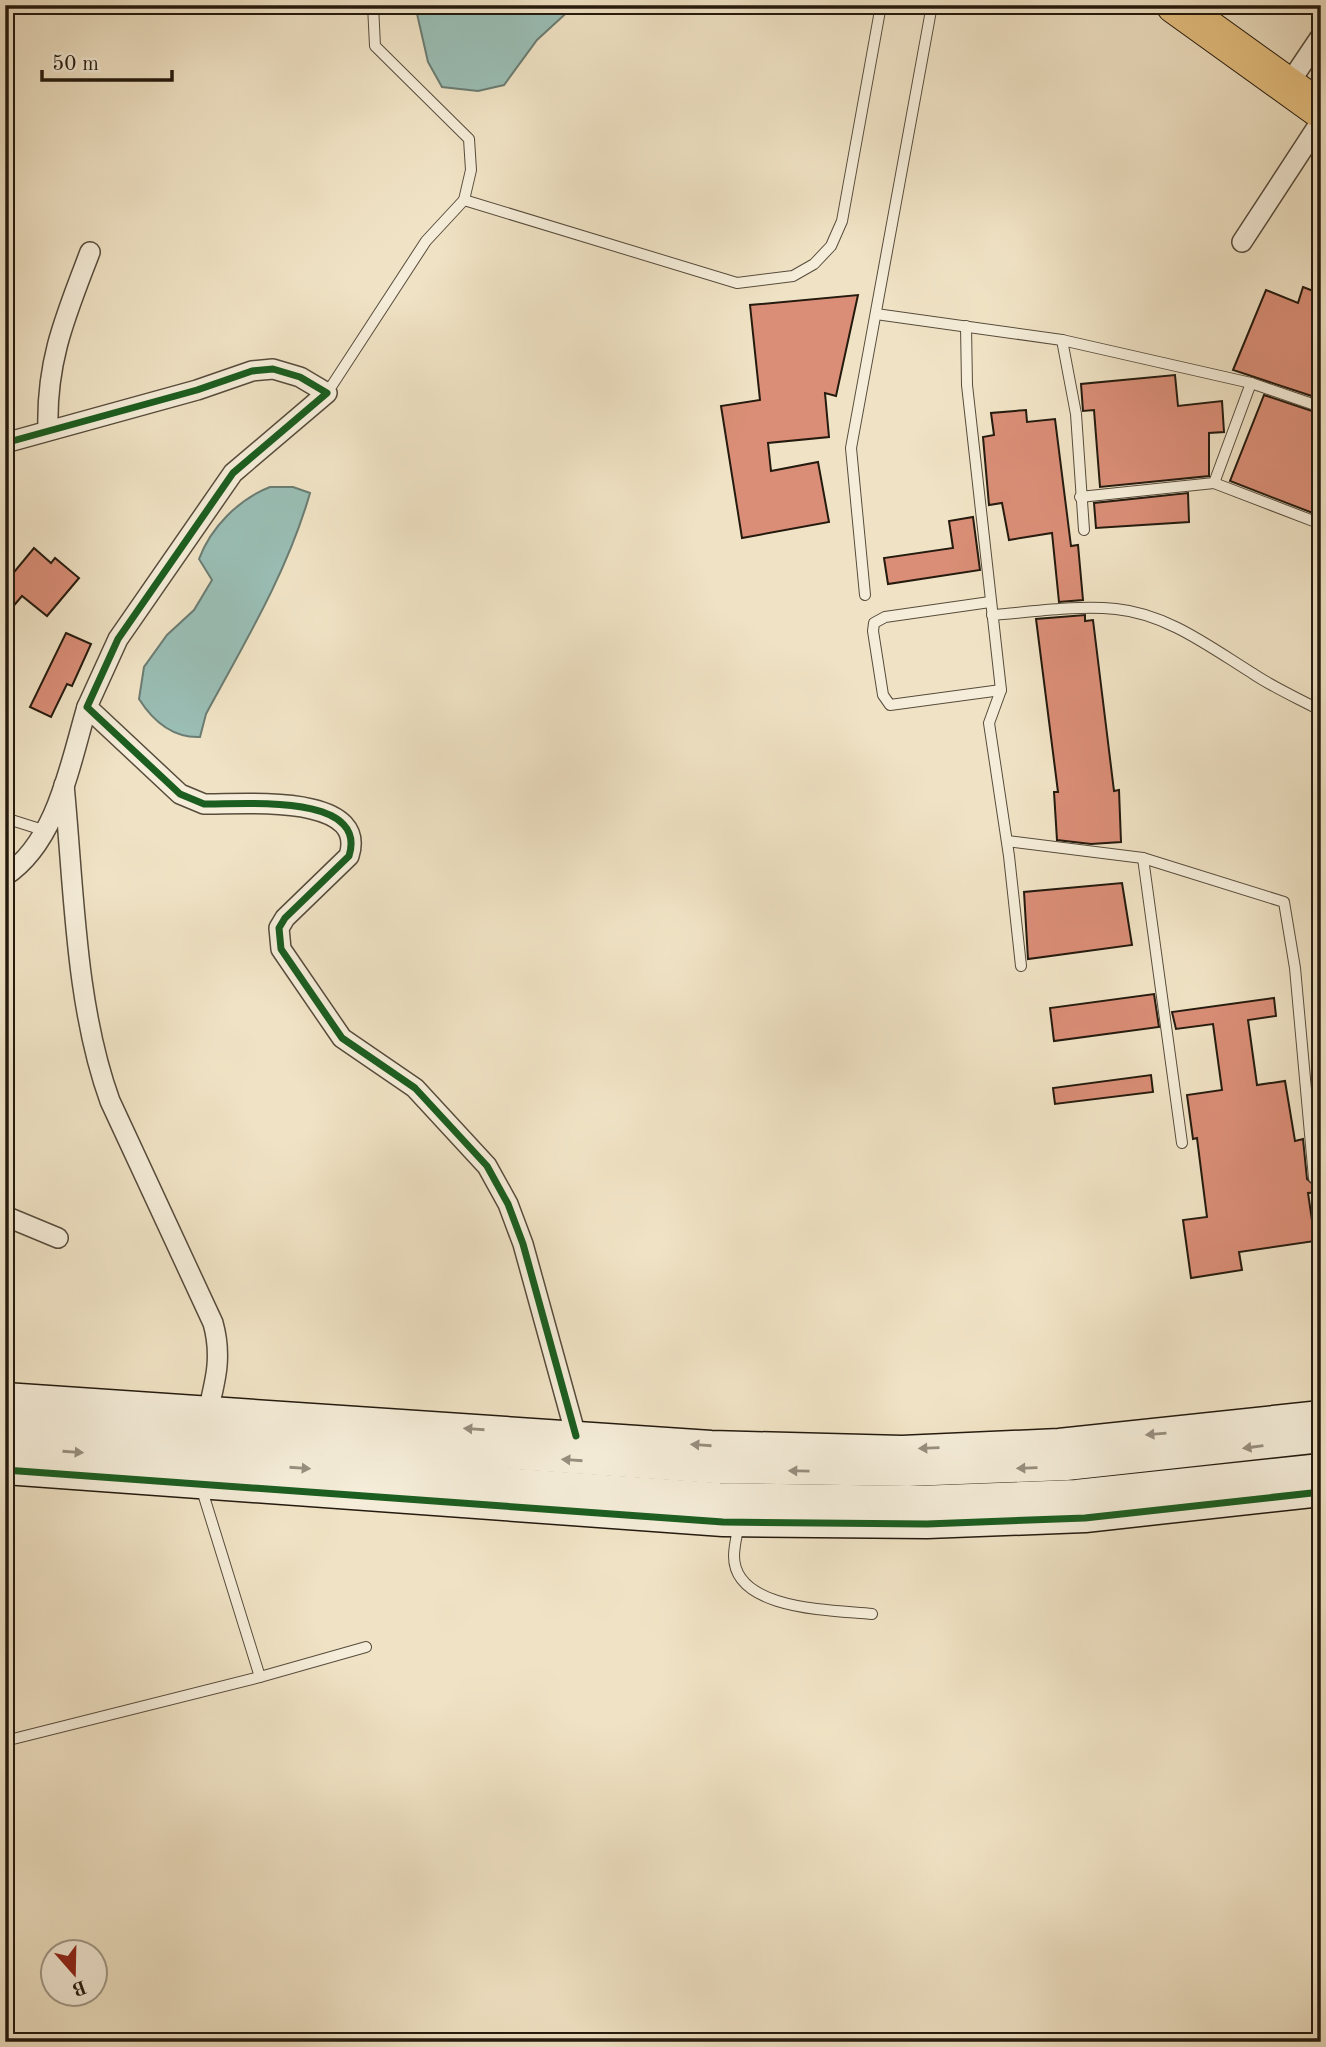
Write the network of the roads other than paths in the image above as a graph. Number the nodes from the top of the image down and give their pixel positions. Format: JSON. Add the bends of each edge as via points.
{"nodes":[{"id":1,"x":373,"y":5,"type":"edge"},
{"id":2,"x":881,"y":5,"type":"edge"},
{"id":3,"x":932,"y":5,"type":"edge"},
{"id":4,"x":1175,"y":5,"type":"edge"},
{"id":5,"x":1321,"y":36,"type":"edge"},
{"id":6,"x":1288,"y":85,"type":"junction"},
{"id":7,"x":1321,"y":110,"type":"edge"},
{"id":8,"x":1321,"y":121,"type":"edge"},
{"id":9,"x":464,"y":200,"type":"junction"},
{"id":10,"x":1242,"y":242,"type":"dead end"},
{"id":11,"x":90,"y":252,"type":"dead end"},
{"id":12,"x":876,"y":314,"type":"junction"},
{"id":13,"x":966,"y":326,"type":"junction"},
{"id":14,"x":1062,"y":340,"type":"junction"},
{"id":15,"x":1251,"y":383,"type":"junction"},
{"id":16,"x":327,"y":393,"type":"junction"},
{"id":17,"x":1321,"y":407,"type":"edge"},
{"id":18,"x":48,"y":429,"type":"junction"},
{"id":19,"x":5,"y":443,"type":"edge"},
{"id":20,"x":1214,"y":483,"type":"junction"},
{"id":21,"x":1080,"y":497,"type":"junction"},
{"id":22,"x":1321,"y":524,"type":"edge"},
{"id":23,"x":1084,"y":530,"type":"dead end"},
{"id":24,"x":865,"y":595,"type":"dead end"},
{"id":25,"x":990,"y":602,"type":"junction"},
{"id":26,"x":992,"y":615,"type":"junction"},
{"id":27,"x":1002,"y":690,"type":"junction"},
{"id":28,"x":1314,"y":706,"type":"dead end"},
{"id":29,"x":87,"y":707,"type":"junction"},
{"id":30,"x":64,"y":785,"type":"junction"},
{"id":31,"x":5,"y":818,"type":"edge"},
{"id":32,"x":43,"y":831,"type":"junction"},
{"id":33,"x":1007,"y":841,"type":"junction"},
{"id":34,"x":1143,"y":858,"type":"junction"},
{"id":35,"x":5,"y":876,"type":"edge"},
{"id":36,"x":1021,"y":967,"type":"dead end"},
{"id":37,"x":1182,"y":1143,"type":"dead end"},
{"id":38,"x":1314,"y":1178,"type":"dead end"},
{"id":39,"x":5,"y":1216,"type":"edge"},
{"id":40,"x":58,"y":1238,"type":"dead end"},
{"id":41,"x":5,"y":1397,"type":"edge"},
{"id":42,"x":208,"y":1411,"type":"junction"},
{"id":43,"x":1321,"y":1415,"type":"edge"},
{"id":44,"x":5,"y":1420,"type":"edge"},
{"id":45,"x":576,"y":1436,"type":"junction"},
{"id":46,"x":1321,"y":1438,"type":"edge"},
{"id":47,"x":144,"y":1443,"type":"junction"},
{"id":48,"x":5,"y":1447,"type":"edge"},
{"id":49,"x":1321,"y":1468,"type":"edge"},
{"id":50,"x":5,"y":1470,"type":"edge"},
{"id":51,"x":200,"y":1484,"type":"junction"},
{"id":52,"x":1321,"y":1492,"type":"edge"},
{"id":53,"x":739,"y":1522,"type":"junction"},
{"id":54,"x":872,"y":1614,"type":"dead end"},
{"id":55,"x":366,"y":1647,"type":"dead end"},
{"id":56,"x":260,"y":1677,"type":"junction"},
{"id":57,"x":5,"y":1741,"type":"edge"}],
"edges":[{"from":1,"to":9,"type":"lane","via":[[375,46],[469,139],[471,170]]},
{"from":2,"to":9,"type":"lane","via":[[842,221],[831,246],[814,264],[793,276],[737,283]]},
{"from":3,"to":12,"type":"lane"},
{"from":4,"to":6,"type":"highway"},
{"from":5,"to":6,"type":"street"},
{"from":6,"to":7,"type":"highway"},
{"from":8,"to":10,"type":"street"},
{"from":9,"to":16,"type":"lane","via":[[426,242]]},
{"from":11,"to":18,"type":"street","via":[[57,340],[47,390]]},
{"from":12,"to":13,"type":"lane"},
{"from":12,"to":24,"type":"lane","via":[[851,449]]},
{"from":13,"to":14,"type":"lane"},
{"from":13,"to":25,"type":"lane","via":[[967,385]]},
{"from":14,"to":15,"type":"lane"},
{"from":14,"to":21,"type":"lane","via":[[1076,414]]},
{"from":15,"to":17,"type":"lane"},
{"from":15,"to":20,"type":"lane"},
{"from":16,"to":18,"type":"street","via":[[300,377],[273,369],[253,371]]},
{"from":16,"to":29,"type":"street","via":[[233,473],[118,639]]},
{"from":18,"to":19,"type":"street"},
{"from":20,"to":21,"type":"lane"},
{"from":20,"to":22,"type":"lane"},
{"from":21,"to":23,"type":"lane"},
{"from":25,"to":26,"type":"lane"},
{"from":25,"to":27,"type":"lane","via":[[885,617],[874,623],[873,631],[883,695],[890,705]]},
{"from":26,"to":27,"type":"lane"},
{"from":26,"to":28,"type":"lane","via":[[1118,609],[1141,615],[1202,639],[1253,674]]},
{"from":27,"to":33,"type":"lane","via":[[989,723]]},
{"from":29,"to":30,"type":"street"},
{"from":29,"to":45,"type":"street","via":[[192,800],[310,807],[341,821],[350,832],[349,856],[285,918],[279,929],[281,949],[342,1038],[415,1088],[487,1166],[523,1244]]},
{"from":30,"to":32,"type":"street"},
{"from":30,"to":42,"type":"street","via":[[96,1063],[213,1322],[219,1365]]},
{"from":31,"to":32,"type":"lane"},
{"from":32,"to":35,"type":"street","via":[[24,864]]},
{"from":33,"to":34,"type":"lane"},
{"from":33,"to":36,"type":"lane"},
{"from":34,"to":37,"type":"lane"},
{"from":34,"to":38,"type":"lane","via":[[1284,902],[1295,968]]},
{"from":39,"to":40,"type":"street"},
{"from":41,"to":47,"type":"street"},
{"from":45,"to":42,"type":"street","one_way":true},
{"from":42,"to":47,"type":"street"},
{"from":43,"to":45,"type":"street","one_way":true,"via":[[1059,1443],[902,1450]]},
{"from":44,"to":47,"type":"street"},
{"from":46,"to":47,"type":"street","one_way":true,"via":[[1066,1466],[908,1472],[714,1469]]},
{"from":48,"to":47,"type":"street","one_way":true},
{"from":47,"to":49,"type":"street","one_way":true,"via":[[719,1497],[918,1500],[1076,1494]]},
{"from":47,"to":50,"type":"street"},
{"from":47,"to":51,"type":"street"},
{"from":51,"to":53,"type":"street"},
{"from":51,"to":56,"type":"lane"},
{"from":52,"to":53,"type":"street","via":[[1084,1518],[927,1524]]},
{"from":53,"to":54,"type":"lane","via":[[736,1568],[758,1594],[806,1607]]},
{"from":55,"to":56,"type":"lane"},
{"from":56,"to":57,"type":"lane"}]}
